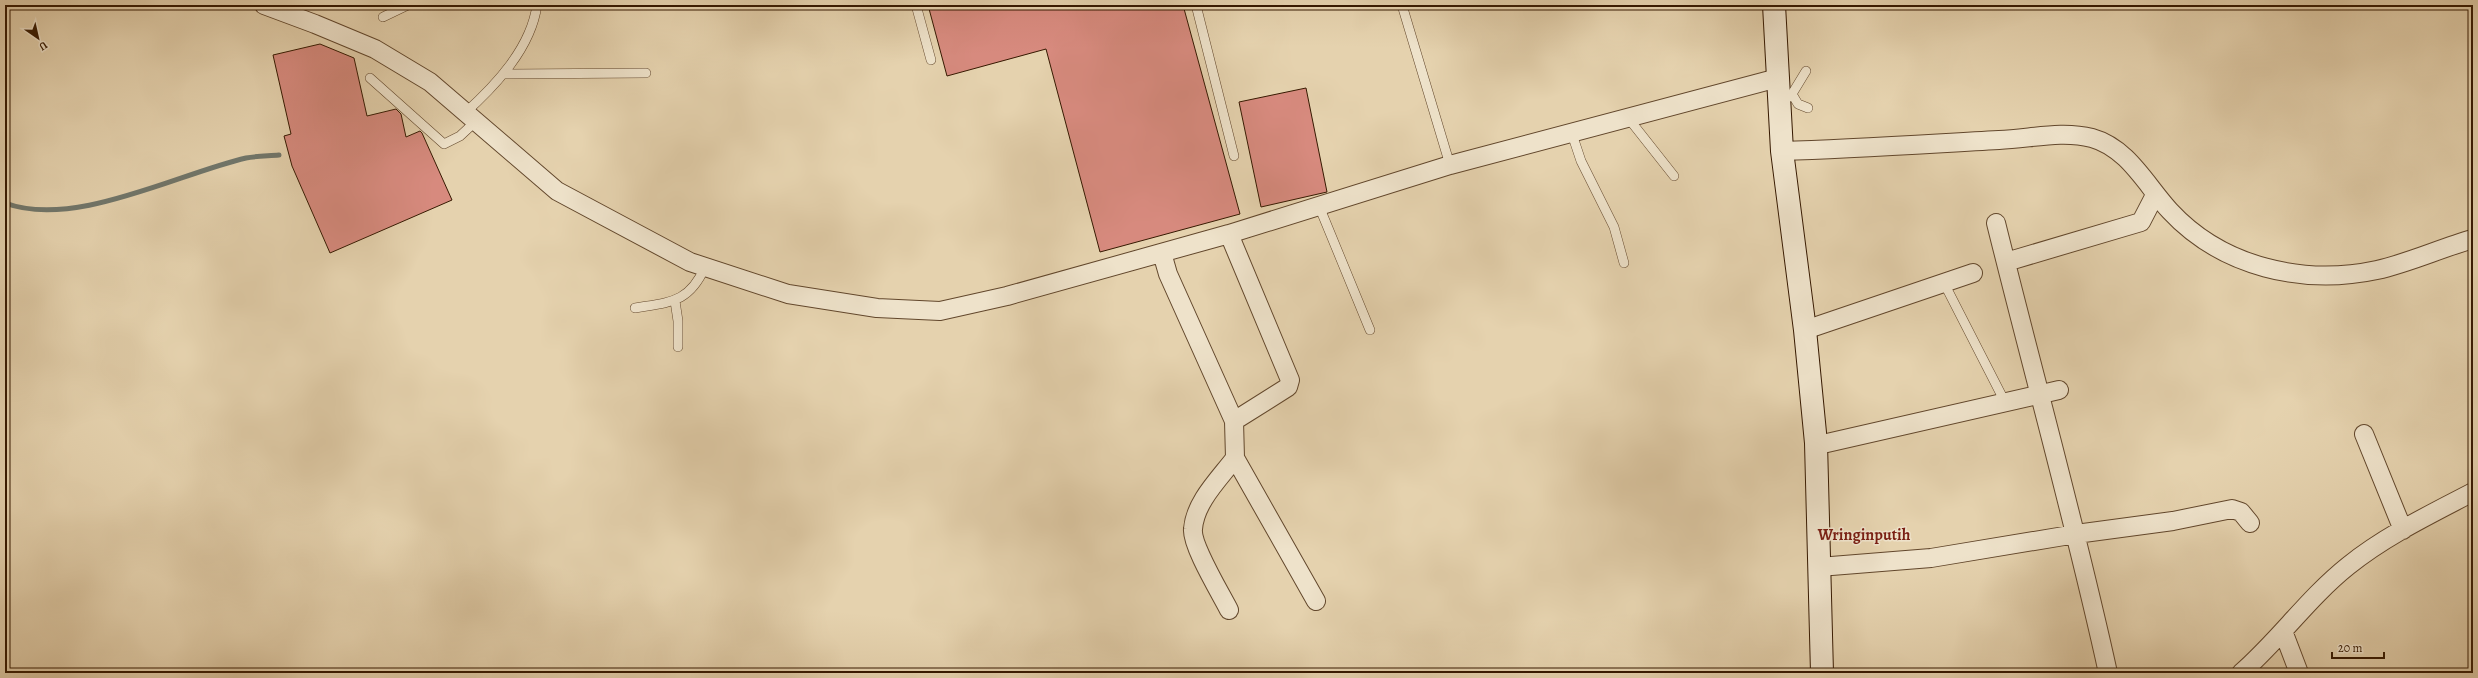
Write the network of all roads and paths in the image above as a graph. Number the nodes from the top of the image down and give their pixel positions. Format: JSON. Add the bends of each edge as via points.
{"nodes":[{"id":1,"x":264,"y":5,"type":"edge"},
{"id":2,"x":408,"y":5,"type":"edge"},
{"id":3,"x":537,"y":5,"type":"edge"},
{"id":4,"x":916,"y":5,"type":"edge"},
{"id":5,"x":1196,"y":5,"type":"edge"},
{"id":6,"x":1402,"y":5,"type":"edge"},
{"id":7,"x":1774,"y":5,"type":"edge"},
{"id":8,"x":383,"y":16,"type":"dead end"},
{"id":9,"x":931,"y":60,"type":"dead end"},
{"id":10,"x":1806,"y":71,"type":"dead end"},
{"id":11,"x":646,"y":73,"type":"dead end"},
{"id":12,"x":503,"y":74,"type":"junction"},
{"id":13,"x":370,"y":78,"type":"dead end"},
{"id":14,"x":1783,"y":91,"type":"junction"},
{"id":15,"x":1808,"y":108,"type":"dead end"},
{"id":16,"x":470,"y":118,"type":"junction"},
{"id":17,"x":1629,"y":119,"type":"junction"},
{"id":18,"x":1572,"y":134,"type":"junction"},
{"id":19,"x":1782,"y":151,"type":"junction"},
{"id":20,"x":1234,"y":156,"type":"dead end"},
{"id":21,"x":1450,"y":165,"type":"junction"},
{"id":22,"x":1674,"y":176,"type":"dead end"},
{"id":23,"x":2155,"y":195,"type":"junction"},
{"id":24,"x":1319,"y":206,"type":"junction"},
{"id":25,"x":1996,"y":222,"type":"dead end"},
{"id":26,"x":1229,"y":234,"type":"junction"},
{"id":27,"x":2473,"y":239,"type":"edge"},
{"id":28,"x":1162,"y":252,"type":"junction"},
{"id":29,"x":2006,"y":262,"type":"junction"},
{"id":30,"x":1624,"y":263,"type":"dead end"},
{"id":31,"x":705,"y":267,"type":"junction"},
{"id":32,"x":1973,"y":273,"type":"dead end"},
{"id":33,"x":1944,"y":283,"type":"junction"},
{"id":34,"x":675,"y":301,"type":"junction"},
{"id":35,"x":635,"y":308,"type":"dead end"},
{"id":36,"x":1370,"y":330,"type":"dead end"},
{"id":37,"x":1805,"y":330,"type":"junction"},
{"id":38,"x":678,"y":347,"type":"dead end"},
{"id":39,"x":2060,"y":390,"type":"dead end"},
{"id":40,"x":2039,"y":396,"type":"junction"},
{"id":41,"x":2006,"y":404,"type":"junction"},
{"id":42,"x":1234,"y":422,"type":"junction"},
{"id":43,"x":2364,"y":434,"type":"dead end"},
{"id":44,"x":1816,"y":443,"type":"junction"},
{"id":45,"x":1235,"y":458,"type":"junction"},
{"id":46,"x":2473,"y":492,"type":"edge"},
{"id":47,"x":2250,"y":523,"type":"dead end"},
{"id":48,"x":2403,"y":530,"type":"junction"},
{"id":49,"x":2076,"y":534,"type":"junction"},
{"id":50,"x":1819,"y":567,"type":"junction"},
{"id":51,"x":1316,"y":601,"type":"dead end"},
{"id":52,"x":1229,"y":610,"type":"dead end"},
{"id":53,"x":2283,"y":631,"type":"junction"},
{"id":54,"x":1822,"y":673,"type":"edge"},
{"id":55,"x":2108,"y":673,"type":"edge"},
{"id":56,"x":2241,"y":673,"type":"edge"},
{"id":57,"x":2299,"y":673,"type":"edge"}],
"edges":[{"from":1,"to":16,"type":"street","via":[[374,49],[430,82]]},
{"from":2,"to":8,"type":"lane"},
{"from":3,"to":12,"type":"lane","via":[[524,42]]},
{"from":4,"to":9,"type":"lane"},
{"from":5,"to":20,"type":"lane"},
{"from":6,"to":21,"type":"lane"},
{"from":7,"to":14,"type":"main road"},
{"from":10,"to":14,"type":"lane"},
{"from":11,"to":12,"type":"lane"},
{"from":12,"to":16,"type":"lane"},
{"from":13,"to":16,"type":"lane","via":[[444,144],[456,139]]},
{"from":14,"to":15,"type":"lane","via":[[1798,104]]},
{"from":14,"to":17,"type":"street"},
{"from":14,"to":19,"type":"main road"},
{"from":16,"to":31,"type":"street","via":[[557,191],[690,262]]},
{"from":17,"to":18,"type":"street"},
{"from":17,"to":22,"type":"lane"},
{"from":18,"to":21,"type":"street"},
{"from":18,"to":30,"type":"lane","via":[[1581,161],[1614,227]]},
{"from":19,"to":23,"type":"street","via":[[2077,135],[2109,144],[2123,155]]},
{"from":19,"to":37,"type":"main road"},
{"from":21,"to":24,"type":"street"},
{"from":23,"to":27,"type":"street","via":[[2171,212],[2211,245],[2256,266],[2291,273],[2325,276],[2377,270]]},
{"from":23,"to":29,"type":"street","via":[[2141,222]]},
{"from":24,"to":26,"type":"street"},
{"from":24,"to":36,"type":"lane"},
{"from":25,"to":29,"type":"street"},
{"from":26,"to":28,"type":"street"},
{"from":26,"to":42,"type":"street","via":[[1290,380],[1288,387]]},
{"from":28,"to":31,"type":"street","via":[[1007,296],[940,311],[878,308],[788,294]]},
{"from":28,"to":42,"type":"street","via":[[1168,274]]},
{"from":29,"to":40,"type":"street"},
{"from":31,"to":34,"type":"lane","via":[[690,292]]},
{"from":32,"to":33,"type":"street"},
{"from":33,"to":37,"type":"street"},
{"from":33,"to":41,"type":"lane"},
{"from":34,"to":35,"type":"lane"},
{"from":34,"to":38,"type":"lane"},
{"from":37,"to":44,"type":"main road"},
{"from":39,"to":40,"type":"street"},
{"from":40,"to":41,"type":"street"},
{"from":40,"to":49,"type":"street"},
{"from":41,"to":44,"type":"street","via":[[1827,443]]},
{"from":42,"to":45,"type":"street"},
{"from":43,"to":48,"type":"street"},
{"from":44,"to":50,"type":"main road"},
{"from":45,"to":51,"type":"street"},
{"from":45,"to":52,"type":"street","via":[[1204,499],[1192,530],[1198,550]]},
{"from":46,"to":48,"type":"street"},
{"from":47,"to":49,"type":"street","via":[[2241,512],[2232,509],[2173,521]]},
{"from":48,"to":53,"type":"street","via":[[2348,565]]},
{"from":49,"to":50,"type":"street","via":[[1931,558]]},
{"from":49,"to":55,"type":"street"},
{"from":50,"to":54,"type":"main road"},
{"from":53,"to":56,"type":"street"},
{"from":53,"to":57,"type":"street"}]}
